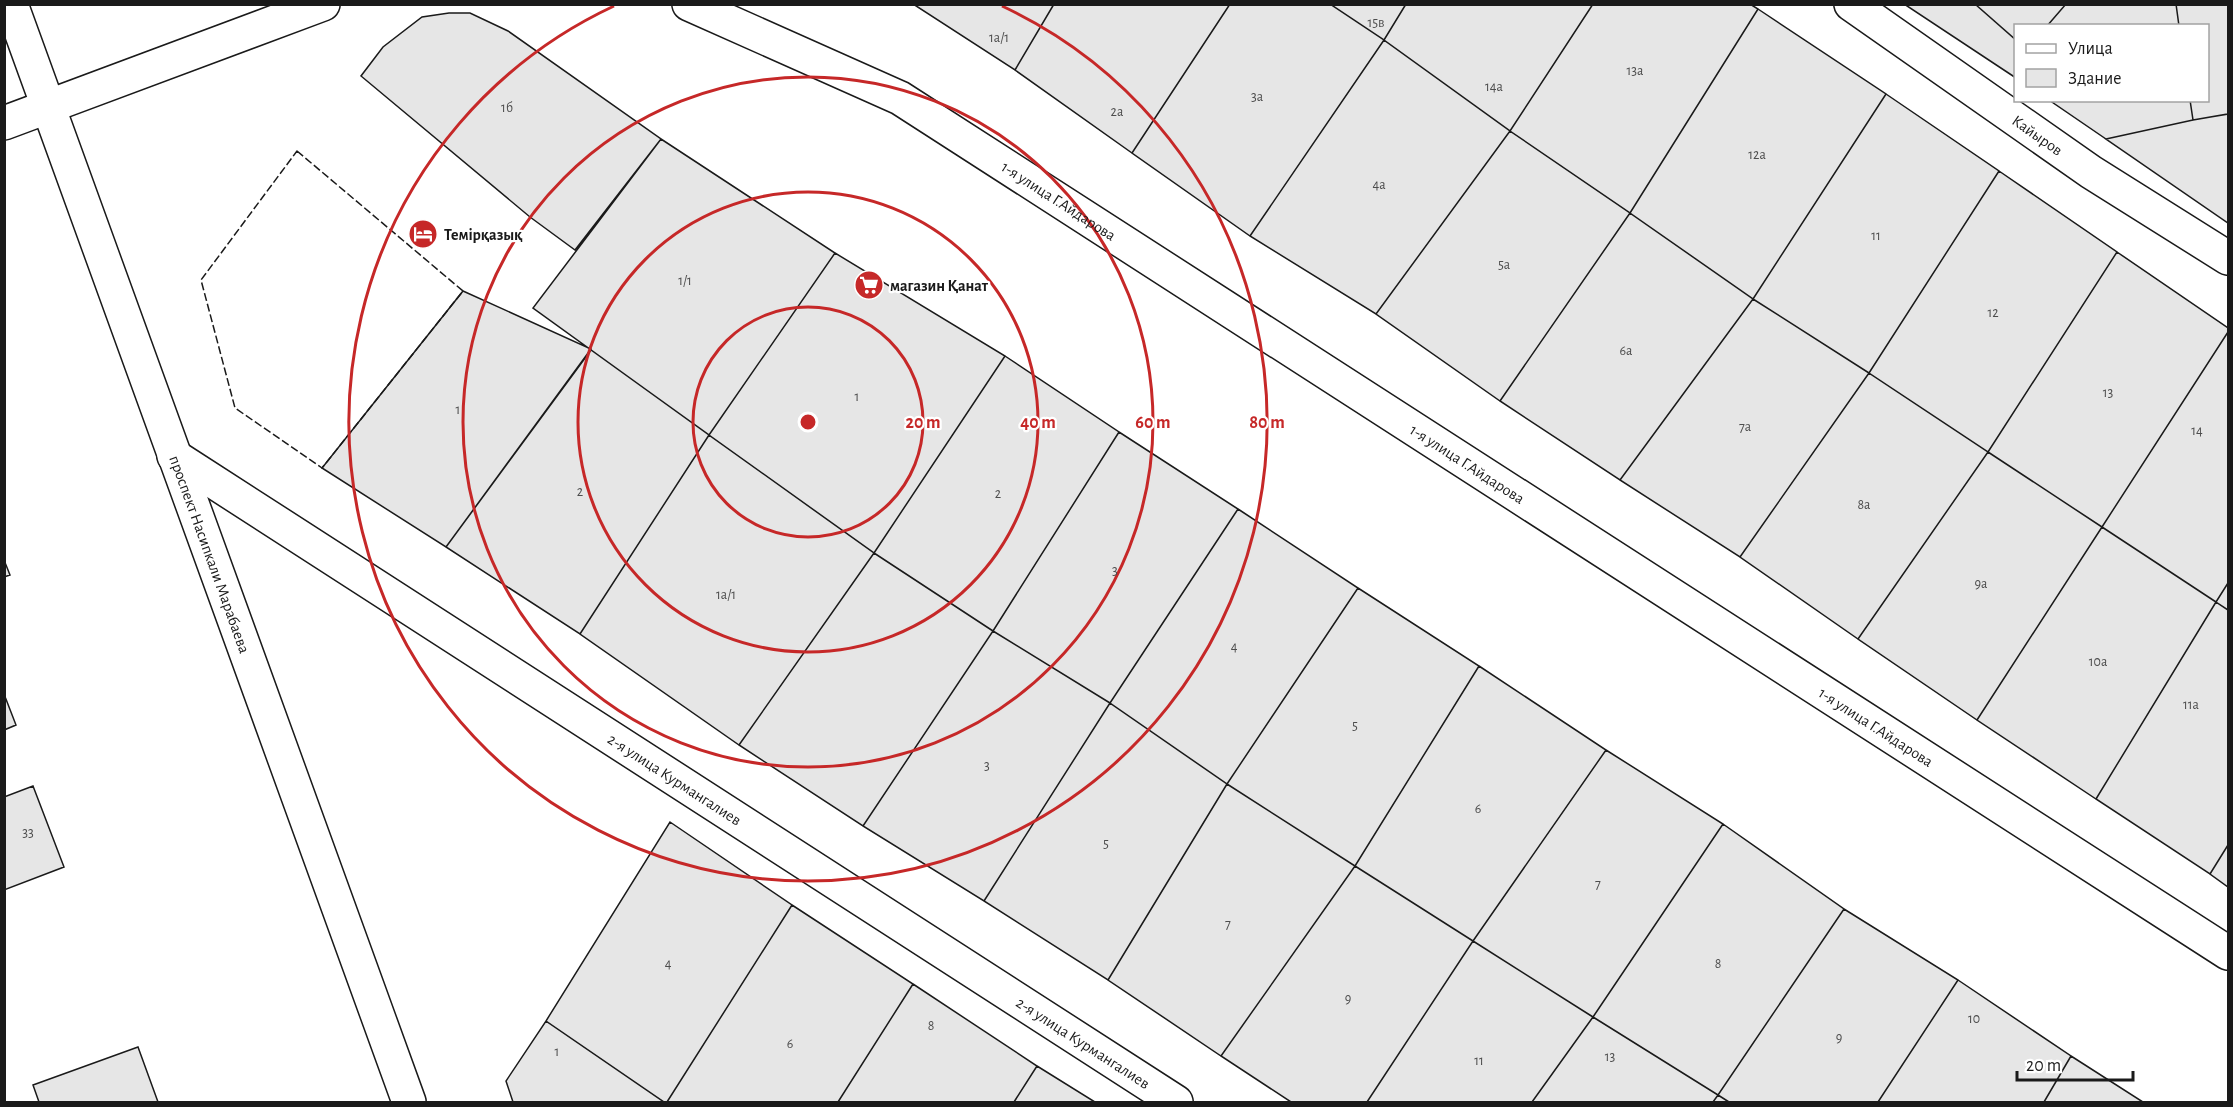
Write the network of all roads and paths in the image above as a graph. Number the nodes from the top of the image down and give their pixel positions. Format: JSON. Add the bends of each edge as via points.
{"nodes":[{"id":1,"x":12,"y":4,"type":"edge"},
{"id":2,"x":323,"y":4,"type":"edge"},
{"id":3,"x":689,"y":4,"type":"edge"},
{"id":4,"x":1851,"y":4,"type":"edge"},
{"id":5,"x":50,"y":108,"type":"junction"},
{"id":6,"x":4,"y":123,"type":"edge"},
{"id":7,"x":2229,"y":258,"type":"edge"},
{"id":8,"x":174,"y":456,"type":"junction"},
{"id":9,"x":2229,"y":953,"type":"edge"},
{"id":10,"x":409,"y":1102,"type":"edge"},
{"id":11,"x":1176,"y":1102,"type":"edge"}],
"edges":[{"from":1,"to":5,"type":"street","name":"проспект Насипкали Марабаева"},
{"from":2,"to":5,"type":"street"},
{"from":3,"to":9,"type":"street","name":"1-я улица Г.Айдарова","via":[[900,98]]},
{"from":4,"to":7,"type":"street","name":"Кайыров","via":[[2091,172]]},
{"from":5,"to":6,"type":"street"},
{"from":5,"to":8,"type":"street","name":"проспект Насипкали Марабаева"},
{"from":8,"to":10,"type":"street","name":"проспект Насипкали Марабаева"},
{"from":8,"to":11,"type":"street","name":"2-я улица Курмангалиев"}]}
